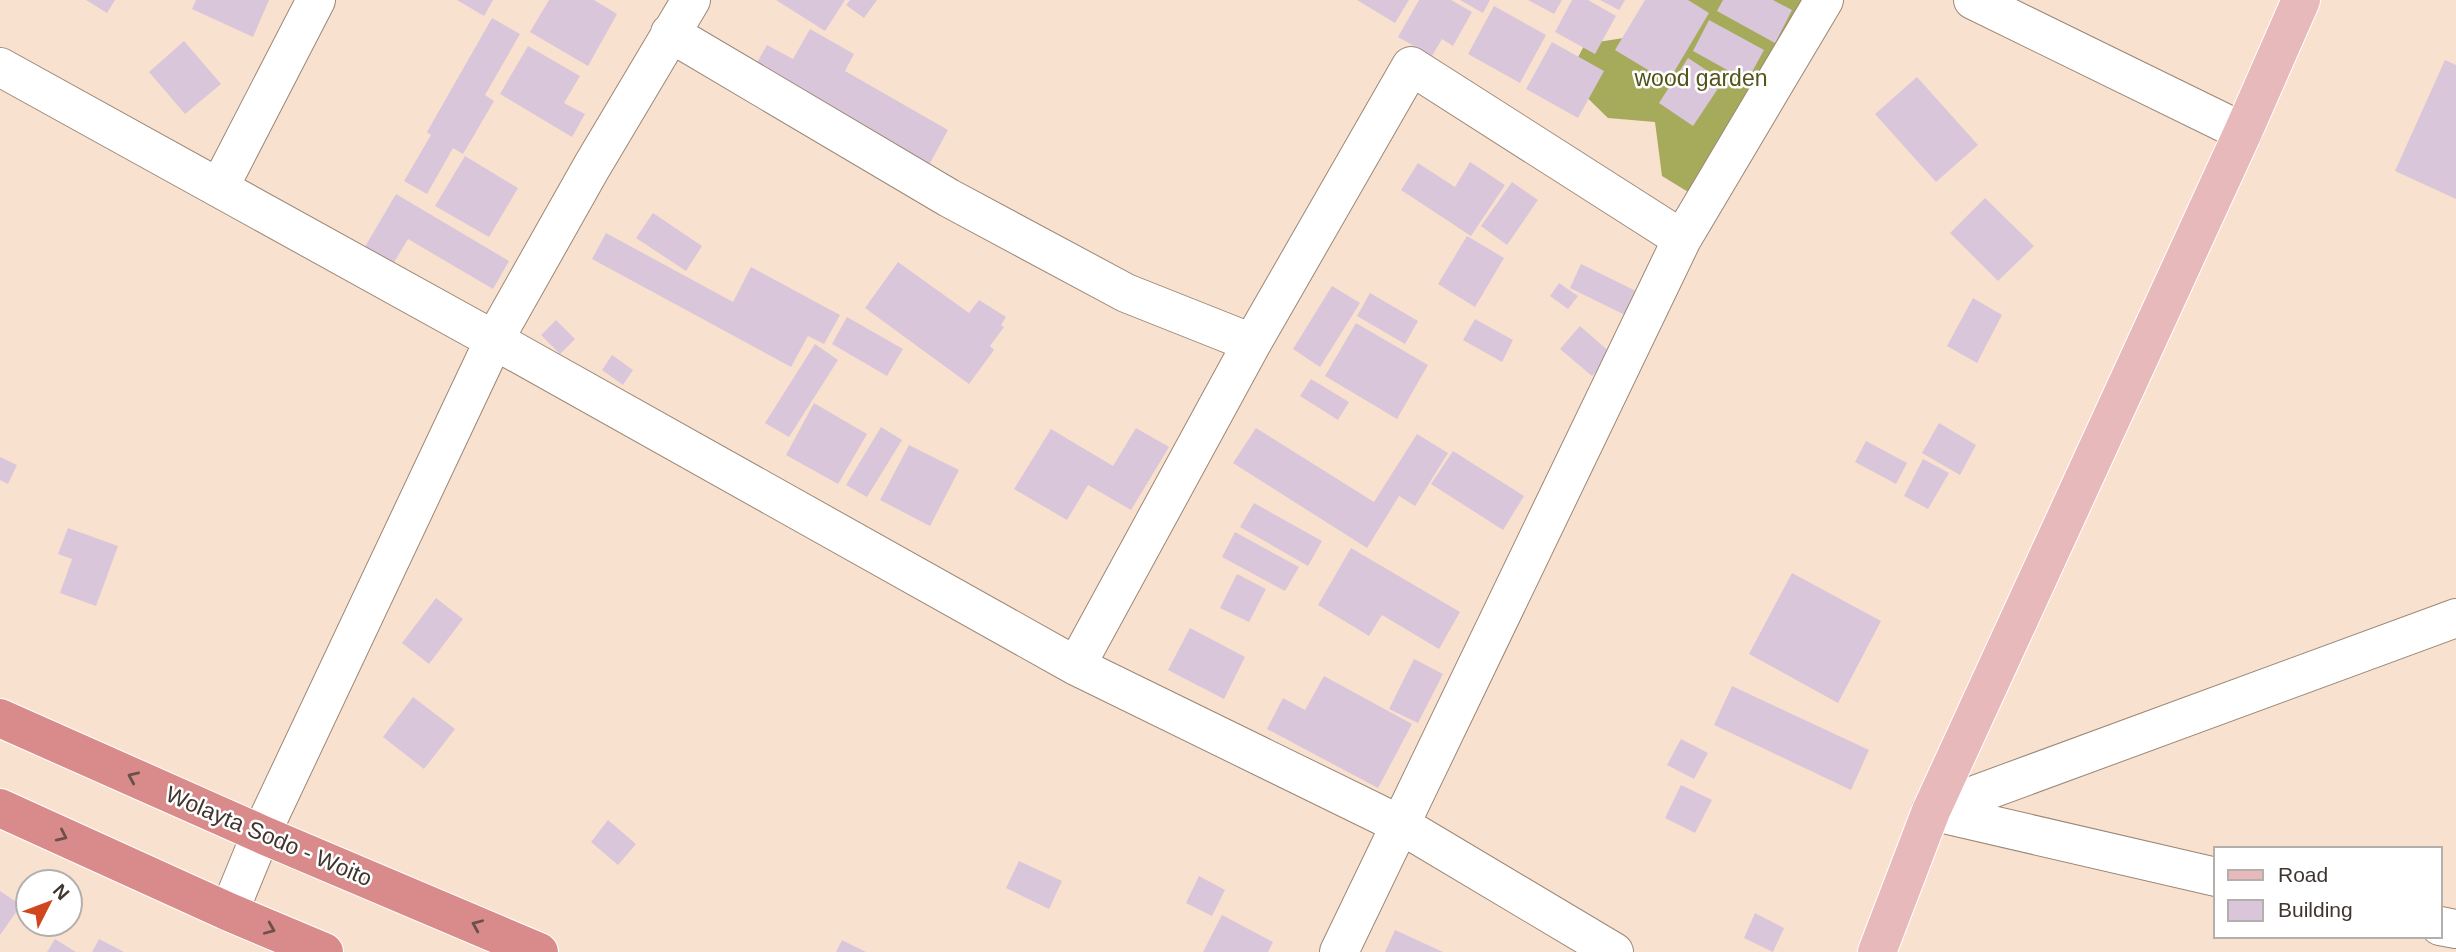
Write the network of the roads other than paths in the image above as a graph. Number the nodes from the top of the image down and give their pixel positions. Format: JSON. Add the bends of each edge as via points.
{"nodes":[{"id":1,"x":316,"y":0,"type":"edge"},
{"id":2,"x":691,"y":0,"type":"edge"},
{"id":3,"x":1824,"y":0,"type":"edge"},
{"id":4,"x":1973,"y":0,"type":"edge"},
{"id":5,"x":2301,"y":0,"type":"edge"},
{"id":6,"x":670,"y":33,"type":"junction"},
{"id":7,"x":0,"y":67,"type":"edge"},
{"id":8,"x":2243,"y":132,"type":"junction"},
{"id":9,"x":219,"y":188,"type":"junction"},
{"id":10,"x":1682,"y":239,"type":"junction"},
{"id":11,"x":495,"y":340,"type":"junction"},
{"id":12,"x":1252,"y":343,"type":"junction"},
{"id":13,"x":2456,"y":618,"type":"edge"},
{"id":14,"x":1076,"y":666,"type":"junction"},
{"id":15,"x":0,"y":718,"type":"edge"},
{"id":16,"x":0,"y":808,"type":"edge"},
{"id":17,"x":1931,"y":811,"type":"junction"},
{"id":18,"x":1401,"y":825,"type":"junction"},
{"id":19,"x":261,"y":834,"type":"junction"},
{"id":20,"x":2214,"y":877,"type":"edge"},
{"id":21,"x":229,"y":912,"type":"junction"},
{"id":22,"x":324,"y":952,"type":"edge"},
{"id":23,"x":540,"y":952,"type":"edge"},
{"id":24,"x":1339,"y":952,"type":"edge"},
{"id":25,"x":1614,"y":952,"type":"edge"},
{"id":26,"x":1877,"y":952,"type":"edge"}],
"edges":[{"from":1,"to":9,"type":"street"},
{"from":2,"to":6,"type":"street"},
{"from":3,"to":10,"type":"street"},
{"from":4,"to":8,"type":"street"},
{"from":5,"to":8,"type":"main road"},
{"from":6,"to":11,"type":"street"},
{"from":6,"to":12,"type":"street","via":[[948,198],[1125,293]]},
{"from":7,"to":9,"type":"street"},
{"from":8,"to":17,"type":"main road"},
{"from":9,"to":11,"type":"street"},
{"from":10,"to":12,"type":"street","via":[[1410,66]]},
{"from":10,"to":18,"type":"street"},
{"from":11,"to":14,"type":"street"},
{"from":11,"to":19,"type":"street"},
{"from":12,"to":14,"type":"street"},
{"from":13,"to":17,"type":"street"},
{"from":14,"to":18,"type":"street"},
{"from":19,"to":15,"type":"highway","name":"Wolayta Sodo - Woito","one_way":true},
{"from":16,"to":21,"type":"highway","one_way":true},
{"from":17,"to":20,"type":"street"},
{"from":17,"to":26,"type":"main road"},
{"from":18,"to":24,"type":"street"},
{"from":18,"to":25,"type":"street"},
{"from":19,"to":21,"type":"street"},
{"from":23,"to":19,"type":"highway","name":"Wolayta Sodo - Woito","one_way":true},
{"from":21,"to":22,"type":"highway","one_way":true}]}
